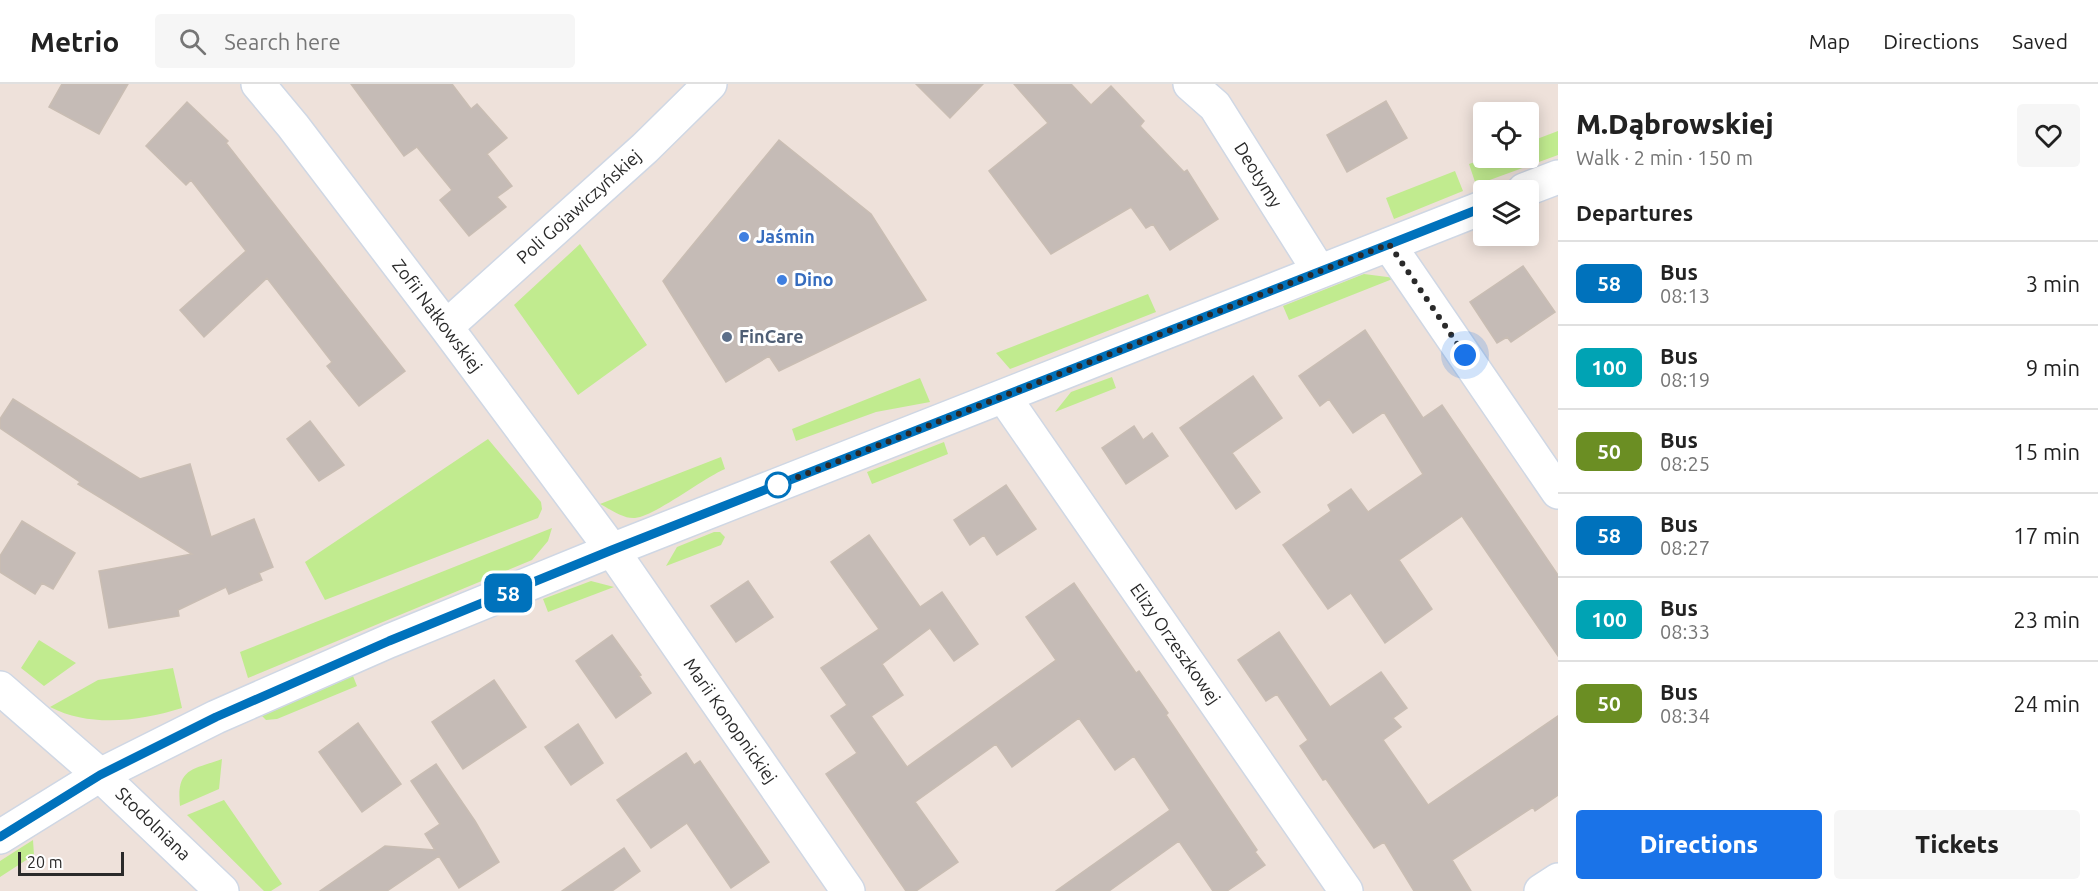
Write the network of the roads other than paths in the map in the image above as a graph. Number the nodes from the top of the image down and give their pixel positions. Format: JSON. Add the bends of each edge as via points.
{"nodes":[{"id":1,"x":258,"y":84,"type":"edge"},
{"id":2,"x":710,"y":84,"type":"edge"},
{"id":3,"x":1190,"y":84,"type":"edge"},
{"id":4,"x":1558,"y":177,"type":"edge"},
{"id":5,"x":1539,"y":184,"type":"edge"},
{"id":6,"x":1473,"y":211,"type":"edge"},
{"id":7,"x":1389,"y":244,"type":"junction"},
{"id":8,"x":1319,"y":271,"type":"junction"},
{"id":9,"x":446,"y":327,"type":"junction"},
{"id":10,"x":1004,"y":397,"type":"junction"},
{"id":11,"x":1558,"y":492,"type":"edge"},
{"id":12,"x":612,"y":550,"type":"junction"},
{"id":13,"x":0,"y":688,"type":"edge"},
{"id":14,"x":100,"y":775,"type":"junction"},
{"id":15,"x":0,"y":837,"type":"edge"},
{"id":16,"x":1558,"y":880,"type":"edge"},
{"id":17,"x":222,"y":891,"type":"edge"},
{"id":18,"x":848,"y":891,"type":"edge"},
{"id":19,"x":1346,"y":891,"type":"edge"},
{"id":20,"x":1541,"y":891,"type":"edge"}],
"edges":[{"from":1,"to":9,"type":"street","name":"Zofii Nałkowskiej"},
{"from":2,"to":9,"type":"street","name":"Poli Gojawiczyńskiej","via":[[645,148]]},
{"from":3,"to":8,"type":"street","name":"Deotymy","via":[[1215,106]]},
{"from":4,"to":5,"type":"street"},
{"from":6,"to":7,"type":"street"},
{"from":7,"to":8,"type":"street"},
{"from":7,"to":11,"type":"street"},
{"from":8,"to":10,"type":"street"},
{"from":9,"to":12,"type":"street","name":"Zofii Nałkowskiej"},
{"from":10,"to":12,"type":"street"},
{"from":10,"to":19,"type":"street","name":"Elizy Orzeszkowej"},
{"from":12,"to":14,"type":"street","via":[[216,717]]},
{"from":12,"to":18,"type":"street","name":"Marii Konopnickiej"},
{"from":13,"to":14,"type":"street","name":"Stodolniana"},
{"from":14,"to":15,"type":"street"},
{"from":14,"to":17,"type":"street","name":"Stodolniana"},
{"from":16,"to":20,"type":"street"}]}
